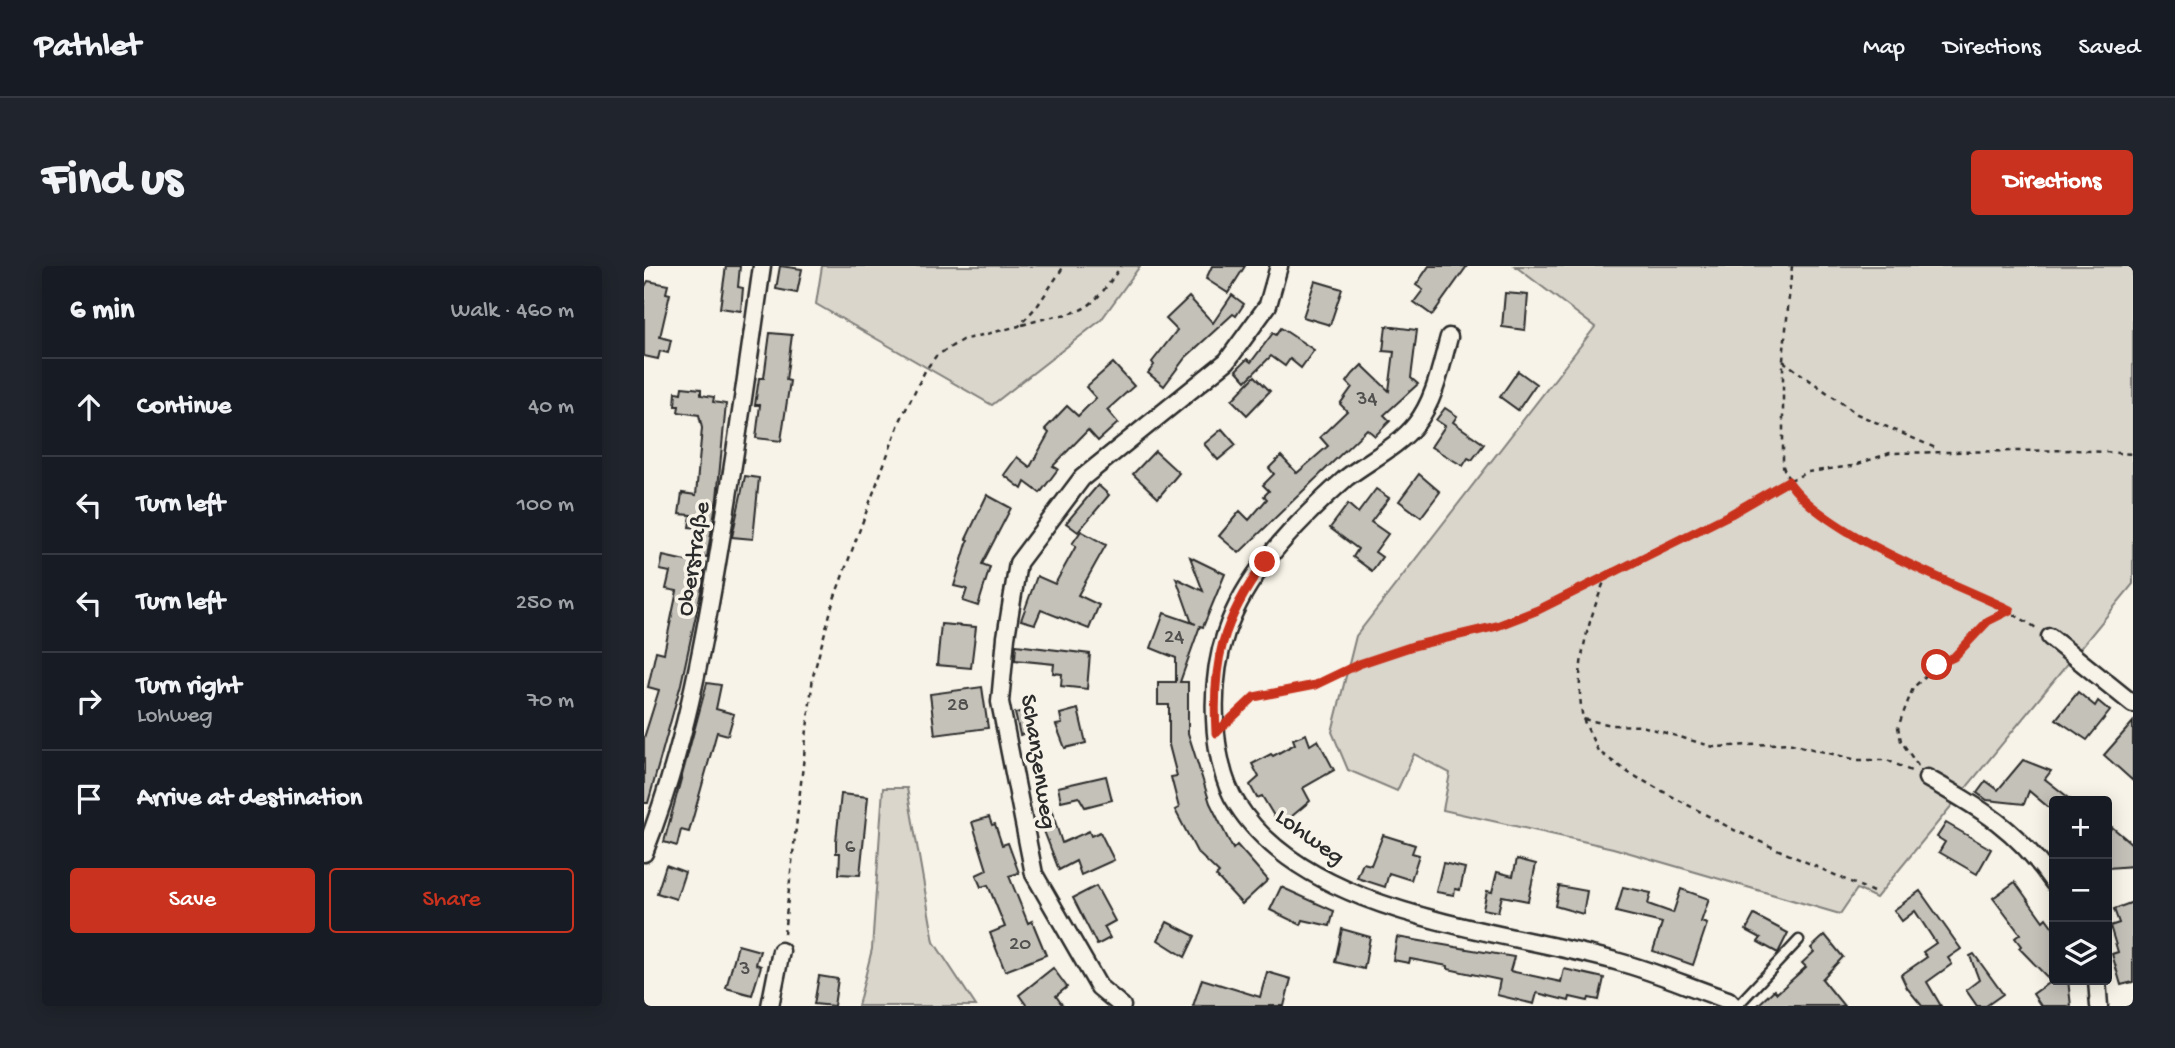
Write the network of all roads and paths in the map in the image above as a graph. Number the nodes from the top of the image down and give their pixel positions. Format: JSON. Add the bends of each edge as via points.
{"nodes":[{"id":1,"x":762,"y":266,"type":"edge"},
{"id":2,"x":1064,"y":266,"type":"edge"},
{"id":3,"x":1121,"y":266,"type":"edge"},
{"id":4,"x":1279,"y":266,"type":"edge"},
{"id":5,"x":1792,"y":266,"type":"edge"},
{"id":6,"x":1019,"y":326,"type":"junction"},
{"id":7,"x":1449,"y":337,"type":"dead end"},
{"id":8,"x":1783,"y":360,"type":"junction"},
{"id":9,"x":1941,"y":451,"type":"junction"},
{"id":10,"x":2133,"y":454,"type":"edge"},
{"id":11,"x":1788,"y":481,"type":"junction"},
{"id":12,"x":1607,"y":574,"type":"junction"},
{"id":13,"x":2010,"y":610,"type":"junction"},
{"id":14,"x":2050,"y":637,"type":"joint"},
{"id":15,"x":2133,"y":704,"type":"edge"},
{"id":16,"x":1583,"y":719,"type":"junction"},
{"id":17,"x":1216,"y":733,"type":"junction"},
{"id":18,"x":1927,"y":778,"type":"junction"},
{"id":19,"x":644,"y":853,"type":"edge"},
{"id":20,"x":2049,"y":876,"type":"edge"},
{"id":21,"x":1873,"y":892,"type":"dead end"},
{"id":22,"x":1799,"y":940,"type":"dead end"},
{"id":23,"x":781,"y":951,"type":"joint"},
{"id":24,"x":2097,"y":985,"type":"edge"},
{"id":25,"x":770,"y":1006,"type":"edge"},
{"id":26,"x":1122,"y":1006,"type":"edge"},
{"id":27,"x":1735,"y":1006,"type":"edge"},
{"id":28,"x":2099,"y":1006,"type":"edge"}],
"edges":[{"from":1,"to":19,"type":"street","name":"Oberstraße","via":[[706,632],[667,796]]},
{"from":2,"to":6,"type":"path"},
{"from":3,"to":6,"type":"path","via":[[1100,298],[1085,310]]},
{"from":4,"to":26,"type":"street","name":"Schanzenweg","via":[[1268,304],[1227,361],[1082,478],[1018,563],[1000,702],[1034,874],[1099,987]]},
{"from":5,"to":8,"type":"path"},
{"from":6,"to":23,"type":"path","via":[[962,340],[936,356],[913,392],[866,508],[813,676]]},
{"from":7,"to":17,"type":"street","name":"Lohweg","via":[[1435,387],[1415,425],[1346,479],[1287,534],[1247,587],[1218,652]]},
{"from":8,"to":9,"type":"path","via":[[1857,414]]},
{"from":8,"to":11,"type":"path","via":[[1783,466]]},
{"from":9,"to":10,"type":"path"},
{"from":9,"to":11,"type":"path","via":[[1890,453]]},
{"from":11,"to":12,"type":"path"},
{"from":11,"to":13,"type":"path","via":[[1810,505],[1866,541]]},
{"from":12,"to":16,"type":"path","via":[[1580,660],[1577,690]]},
{"from":12,"to":17,"type":"path","via":[[1497,626],[1413,646],[1315,685],[1254,697]]},
{"from":13,"to":14,"type":"path"},
{"from":13,"to":18,"type":"path","via":[[1988,621],[1954,657],[1937,665],[1913,688],[1903,708],[1898,727],[1901,741]]},
{"from":14,"to":15,"type":"street"},
{"from":16,"to":18,"type":"path","via":[[1642,726],[1714,747],[1788,743],[1857,760],[1886,760]]},
{"from":16,"to":21,"type":"path","via":[[1598,751],[1629,773],[1734,830]]},
{"from":17,"to":27,"type":"street","name":"Lohweg","via":[[1235,802],[1273,846],[1311,873],[1350,893],[1405,911],[1621,962]]},
{"from":18,"to":20,"type":"street","via":[[1992,814]]},
{"from":22,"to":27,"type":"lane"},
{"from":23,"to":25,"type":"street"},
{"from":24,"to":28,"type":"street"}]}
